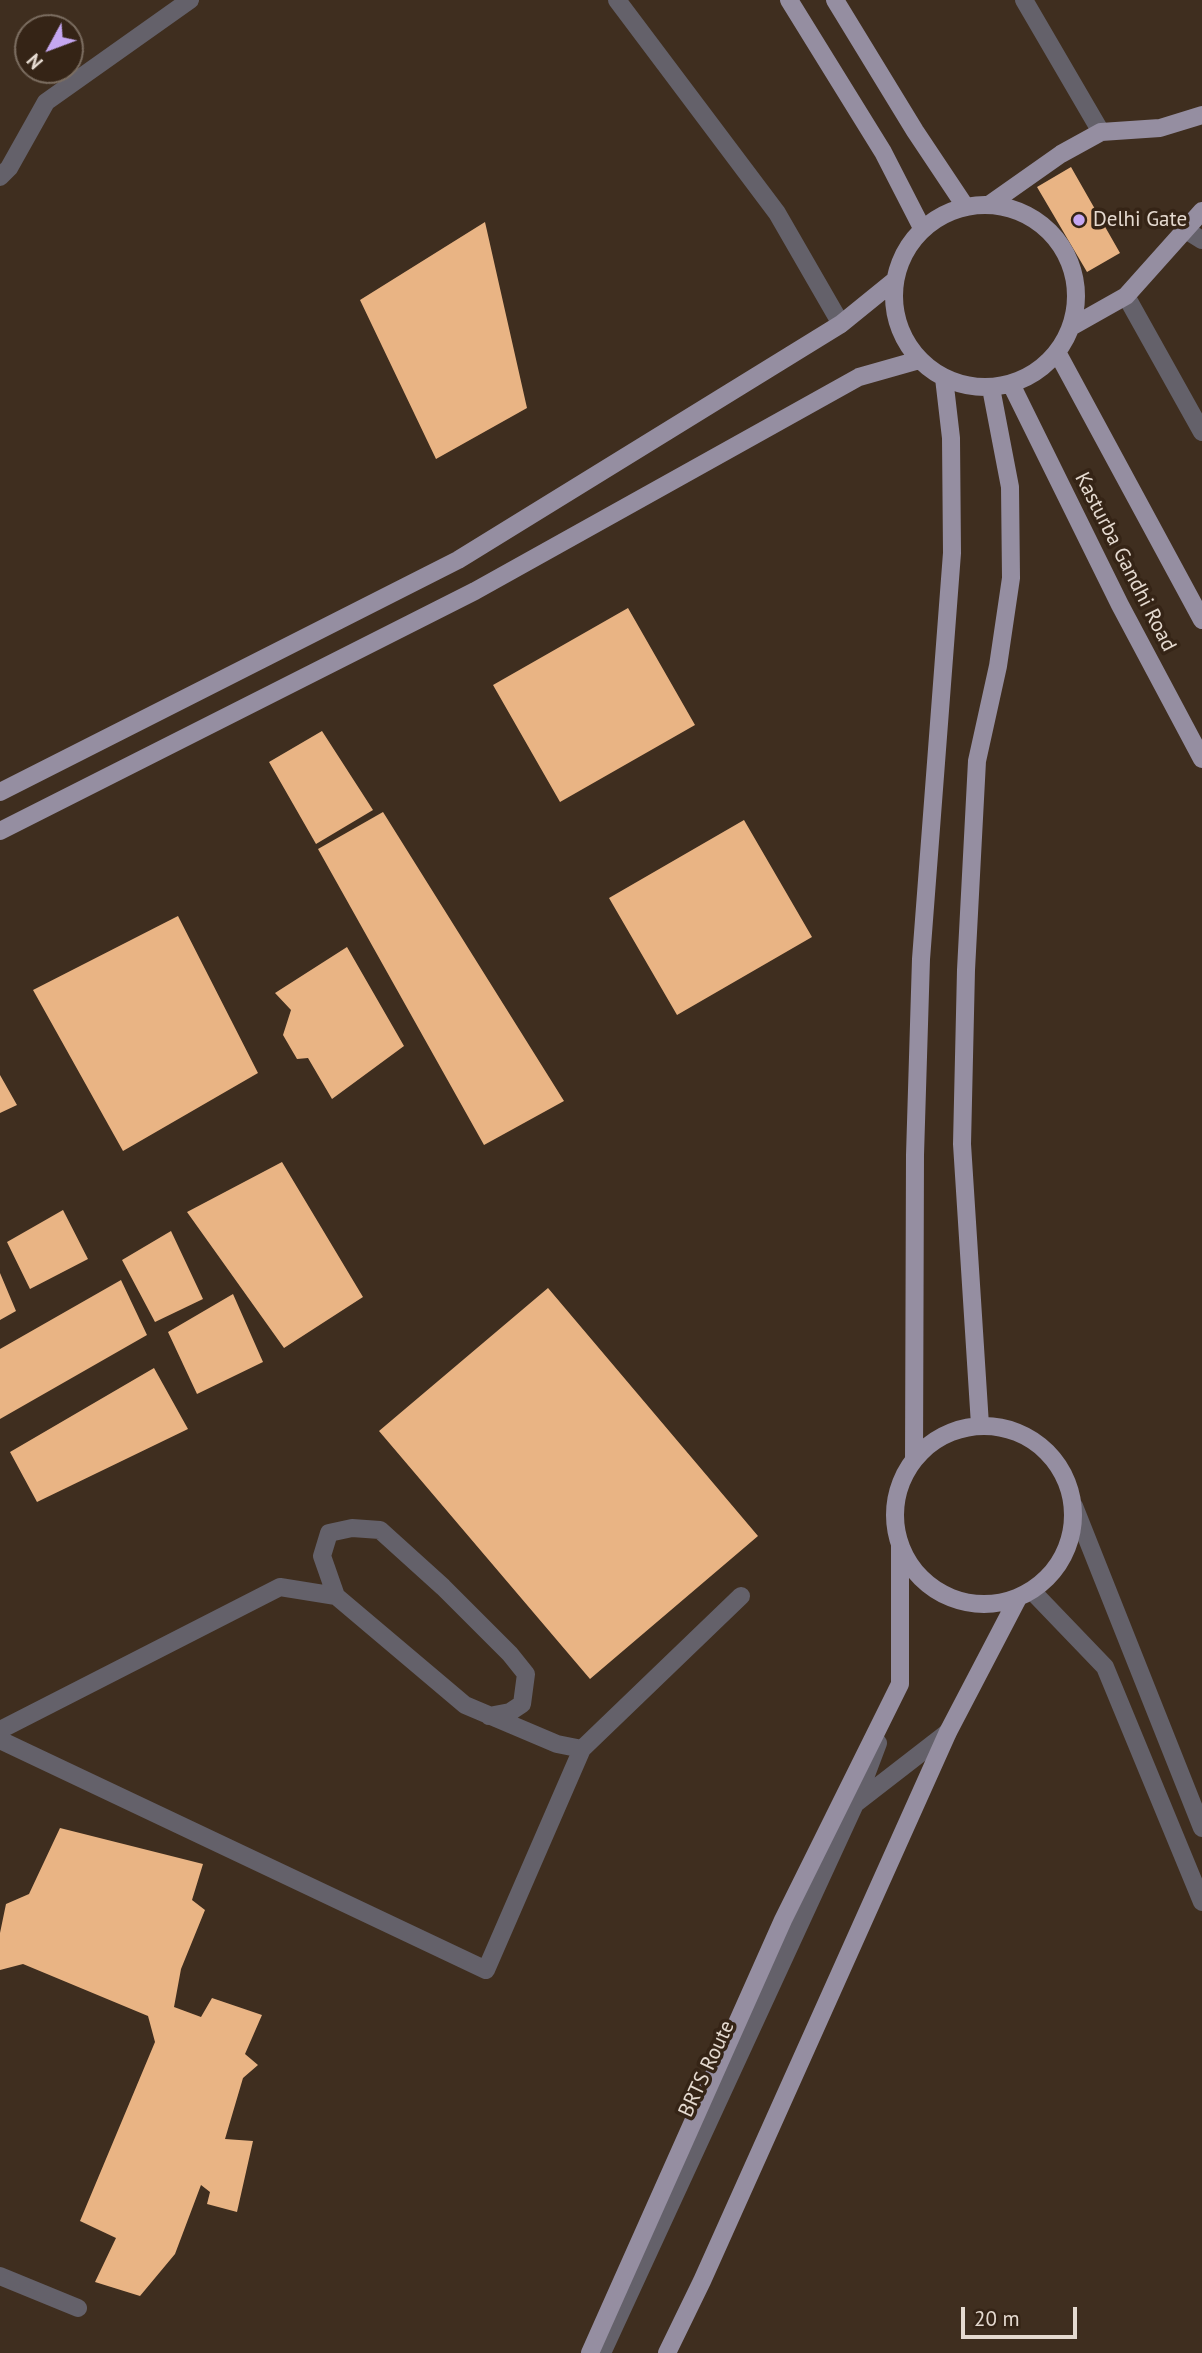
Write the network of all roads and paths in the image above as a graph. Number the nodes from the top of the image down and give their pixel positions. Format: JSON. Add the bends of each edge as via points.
{"nodes":[{"id":1,"x":190,"y":0,"type":"edge"},
{"id":2,"x":617,"y":0,"type":"edge"},
{"id":3,"x":789,"y":0,"type":"edge"},
{"id":4,"x":835,"y":0,"type":"edge"},
{"id":5,"x":1024,"y":0,"type":"edge"},
{"id":6,"x":1202,"y":115,"type":"edge"},
{"id":7,"x":1101,"y":132,"type":"junction"},
{"id":8,"x":3,"y":165,"type":"edge"},
{"id":9,"x":990,"y":204,"type":"junction"},
{"id":10,"x":965,"y":205,"type":"junction"},
{"id":11,"x":1202,"y":211,"type":"edge"},
{"id":12,"x":922,"y":228,"type":"junction"},
{"id":13,"x":1186,"y":230,"type":"junction"},
{"id":14,"x":1202,"y":240,"type":"edge"},
{"id":15,"x":894,"y":281,"type":"junction"},
{"id":16,"x":1126,"y":296,"type":"junction"},
{"id":17,"x":841,"y":324,"type":"junction"},
{"id":18,"x":1071,"y":327,"type":"junction"},
{"id":19,"x":1057,"y":352,"type":"junction"},
{"id":20,"x":919,"y":360,"type":"junction"},
{"id":21,"x":944,"y":378,"type":"junction"},
{"id":22,"x":1011,"y":384,"type":"junction"},
{"id":23,"x":991,"y":387,"type":"junction"},
{"id":24,"x":1202,"y":432,"type":"edge"},
{"id":25,"x":1202,"y":620,"type":"edge"},
{"id":26,"x":1202,"y":759,"type":"edge"},
{"id":27,"x":0,"y":792,"type":"edge"},
{"id":28,"x":0,"y":831,"type":"edge"},
{"id":29,"x":980,"y":1425,"type":"junction"},
{"id":30,"x":914,"y":1461,"type":"junction"},
{"id":31,"x":1074,"y":1506,"type":"junction"},
{"id":32,"x":900,"y":1545,"type":"junction"},
{"id":33,"x":1025,"y":1595,"type":"junction"},
{"id":34,"x":337,"y":1596,"type":"junction"},
{"id":35,"x":741,"y":1596,"type":"dead end"},
{"id":36,"x":900,"y":1684,"type":"junction"},
{"id":37,"x":489,"y":1716,"type":"junction"},
{"id":38,"x":0,"y":1730,"type":"edge"},
{"id":39,"x":948,"y":1732,"type":"junction"},
{"id":40,"x":0,"y":1740,"type":"edge"},
{"id":41,"x":582,"y":1749,"type":"junction"},
{"id":42,"x":855,"y":1804,"type":"junction"},
{"id":43,"x":1202,"y":1828,"type":"edge"},
{"id":44,"x":1202,"y":1902,"type":"edge"},
{"id":45,"x":0,"y":2276,"type":"edge"},
{"id":46,"x":78,"y":2308,"type":"dead end"},
{"id":47,"x":590,"y":2353,"type":"edge"},
{"id":48,"x":602,"y":2353,"type":"edge"},
{"id":49,"x":667,"y":2353,"type":"edge"}],
"edges":[{"from":1,"to":8,"type":"street","via":[[46,102]]},
{"from":2,"to":17,"type":"street","via":[[777,213]]},
{"from":3,"to":12,"type":"main road","via":[[883,152]]},
{"from":4,"to":10,"type":"main road"},
{"from":5,"to":7,"type":"street"},
{"from":6,"to":7,"type":"main road","via":[[1160,128]]},
{"from":7,"to":9,"type":"main road"},
{"from":9,"to":10,"type":"main road"},
{"from":9,"to":18,"type":"main road","via":[[1018,210],[1043,224],[1061,246],[1073,272],[1076,300]]},
{"from":10,"to":12,"type":"main road"},
{"from":11,"to":13,"type":"main road"},
{"from":12,"to":15,"type":"main road","via":[[904,252]]},
{"from":13,"to":14,"type":"street"},
{"from":13,"to":16,"type":"main road"},
{"from":15,"to":17,"type":"main road"},
{"from":15,"to":20,"type":"main road","via":[[893,309],[902,336]]},
{"from":16,"to":18,"type":"main road"},
{"from":16,"to":24,"type":"street"},
{"from":17,"to":27,"type":"main road","via":[[458,560]]},
{"from":18,"to":19,"type":"main road"},
{"from":19,"to":22,"type":"main road","via":[[1043,368]]},
{"from":19,"to":25,"type":"main road","name":"Kasturba Gandhi Road"},
{"from":20,"to":21,"type":"main road"},
{"from":20,"to":28,"type":"main road","via":[[859,377],[475,591]]},
{"from":21,"to":23,"type":"main road","via":[[967,386]]},
{"from":21,"to":30,"type":"main road","via":[[951,438],[952,553],[921,959]]},
{"from":22,"to":23,"type":"main road"},
{"from":22,"to":26,"type":"main road","name":"Kasturba Gandhi Road"},
{"from":23,"to":29,"type":"main road","via":[[1010,487],[1011,578],[977,761],[966,970],[962,1144]]},
{"from":29,"to":30,"type":"main road","via":[[945,1433],[923,1448]]},
{"from":29,"to":31,"type":"main road","via":[[1002,1426],[1028,1436],[1051,1454],[1067,1479]]},
{"from":30,"to":32,"type":"main road","via":[[897,1493],[895,1520]]},
{"from":31,"to":33,"type":"main road","via":[[1073,1531],[1065,1555],[1051,1575]]},
{"from":31,"to":43,"type":"street"},
{"from":32,"to":33,"type":"main road","via":[[914,1570],[935,1590],[961,1601],[990,1604]]},
{"from":32,"to":36,"type":"main road"},
{"from":33,"to":39,"type":"main road"},
{"from":33,"to":44,"type":"street","via":[[1105,1667]]},
{"from":34,"to":37,"type":"street","via":[[466,1705]]},
{"from":34,"to":37,"type":"street","via":[[322,1556],[328,1533],[352,1528],[380,1530],[443,1587],[526,1674],[522,1704]]},
{"from":34,"to":38,"type":"street","via":[[280,1587]]},
{"from":35,"to":41,"type":"street"},
{"from":36,"to":42,"type":"street","name":"BRTS Route"},
{"from":36,"to":47,"type":"main road","via":[[783,1920]]},
{"from":37,"to":41,"type":"street","via":[[557,1744]]},
{"from":39,"to":42,"type":"street","name":"BRTS Route"},
{"from":39,"to":49,"type":"main road"},
{"from":40,"to":41,"type":"street","via":[[486,1969]]},
{"from":42,"to":48,"type":"street","name":"BRTS Route"},
{"from":45,"to":46,"type":"street"}]}
